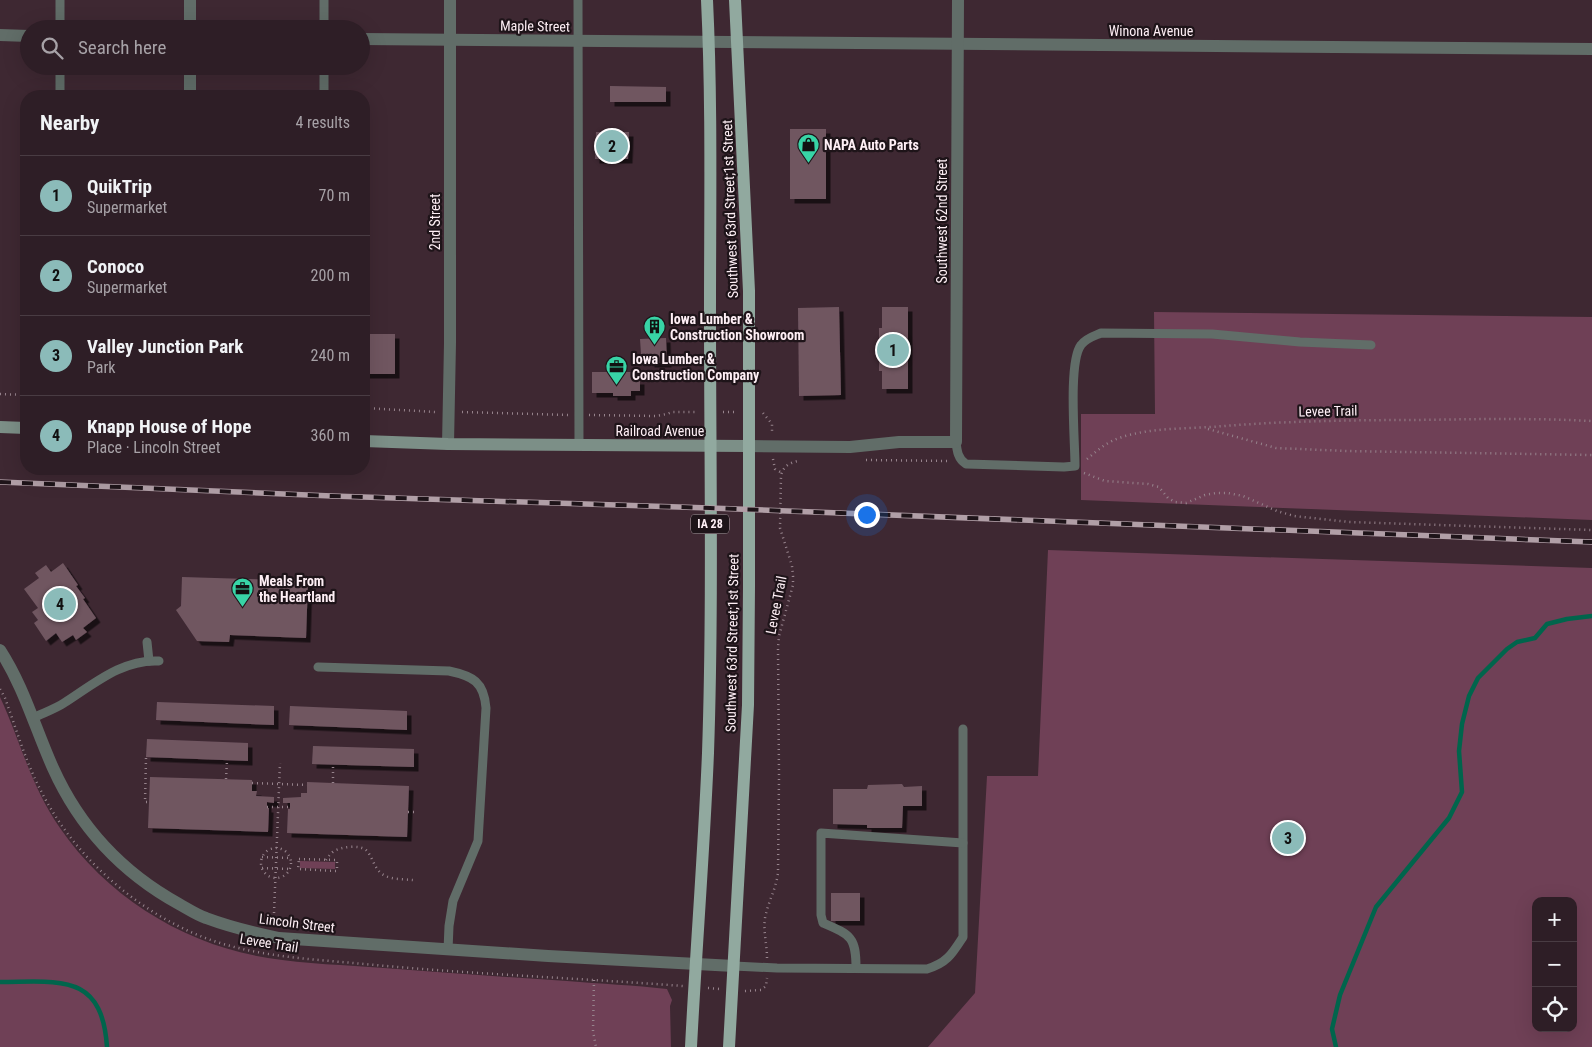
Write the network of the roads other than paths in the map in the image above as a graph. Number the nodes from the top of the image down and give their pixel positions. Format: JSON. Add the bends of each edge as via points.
{"nodes":[{"id":1,"x":60,"y":0,"type":"edge"},
{"id":2,"x":190,"y":0,"type":"edge"},
{"id":3,"x":324,"y":0,"type":"edge"},
{"id":4,"x":450,"y":0,"type":"edge"},
{"id":5,"x":578,"y":0,"type":"edge"},
{"id":6,"x":707,"y":0,"type":"edge"},
{"id":7,"x":735,"y":0,"type":"edge"},
{"id":8,"x":958,"y":0,"type":"edge"},
{"id":9,"x":60,"y":20,"type":"edge"},
{"id":10,"x":190,"y":20,"type":"edge"},
{"id":11,"x":324,"y":20,"type":"edge"},
{"id":12,"x":0,"y":35,"type":"edge"},
{"id":13,"x":20,"y":36,"type":"edge"},
{"id":14,"x":370,"y":39,"type":"edge"},
{"id":15,"x":450,"y":40,"type":"junction"},
{"id":16,"x":578,"y":41,"type":"junction"},
{"id":17,"x":709,"y":42,"type":"junction"},
{"id":18,"x":737,"y":43,"type":"junction"},
{"id":19,"x":958,"y":44,"type":"junction"},
{"id":20,"x":1592,"y":49,"type":"edge"},
{"id":21,"x":60,"y":75,"type":"edge"},
{"id":22,"x":190,"y":75,"type":"edge"},
{"id":23,"x":324,"y":75,"type":"edge"},
{"id":24,"x":60,"y":90,"type":"edge"},
{"id":25,"x":190,"y":90,"type":"edge"},
{"id":26,"x":324,"y":90,"type":"edge"},
{"id":27,"x":1371,"y":345,"type":"dead end"},
{"id":28,"x":0,"y":427,"type":"edge"},
{"id":29,"x":20,"y":428,"type":"edge"},
{"id":30,"x":370,"y":441,"type":"edge"},
{"id":31,"x":956,"y":442,"type":"junction"},
{"id":32,"x":448,"y":444,"type":"junction"},
{"id":33,"x":579,"y":445,"type":"junction"},
{"id":34,"x":711,"y":446,"type":"junction"},
{"id":35,"x":748,"y":446,"type":"junction"},
{"id":36,"x":147,"y":642,"type":"dead end"},
{"id":37,"x":0,"y":650,"type":"edge"},
{"id":38,"x":149,"y":661,"type":"junction"},
{"id":39,"x":159,"y":661,"type":"dead end"},
{"id":40,"x":318,"y":667,"type":"dead end"},
{"id":41,"x":33,"y":718,"type":"junction"},
{"id":42,"x":963,"y":729,"type":"dead end"},
{"id":43,"x":963,"y":843,"type":"junction"},
{"id":44,"x":448,"y":950,"type":"junction"},
{"id":45,"x":695,"y":964,"type":"junction"},
{"id":46,"x":734,"y":966,"type":"junction"},
{"id":47,"x":856,"y":968,"type":"junction"},
{"id":48,"x":691,"y":1047,"type":"edge"},
{"id":49,"x":730,"y":1047,"type":"edge"}],
"edges":[{"from":1,"to":9,"type":"lane"},
{"from":2,"to":10,"type":"street"},
{"from":3,"to":11,"type":"lane"},
{"from":4,"to":15,"type":"street","name":"2nd Street"},
{"from":5,"to":16,"type":"lane"},
{"from":6,"to":17,"type":"main road","name":"Southwest 63rd Street;1st Street","number":"IA 28"},
{"from":7,"to":18,"type":"main road","name":"Southwest 63rd Street;1st Street","number":"IA 28"},
{"from":8,"to":19,"type":"street","name":"Southwest 62nd Street"},
{"from":12,"to":13,"type":"street"},
{"from":14,"to":15,"type":"street","name":"Maple Street"},
{"from":15,"to":16,"type":"street","name":"Maple Street"},
{"from":15,"to":32,"type":"street","name":"2nd Street"},
{"from":16,"to":17,"type":"street","name":"Maple Street"},
{"from":16,"to":33,"type":"lane"},
{"from":17,"to":18,"type":"street","name":"Winona Avenue"},
{"from":17,"to":34,"type":"main road","name":"Southwest 63rd Street;1st Street","number":"IA 28"},
{"from":18,"to":19,"type":"street","name":"Winona Avenue"},
{"from":18,"to":35,"type":"main road","name":"Southwest 63rd Street;1st Street","number":"IA 28","via":[[749,281]]},
{"from":19,"to":20,"type":"street","name":"Winona Avenue"},
{"from":19,"to":31,"type":"street","name":"Southwest 62nd Street"},
{"from":21,"to":24,"type":"lane"},
{"from":22,"to":25,"type":"street"},
{"from":23,"to":26,"type":"lane"},
{"from":27,"to":31,"type":"lane","via":[[1194,333],[1101,333],[1080,345],[1077,356],[1073,397],[1074,466],[973,465],[962,462]]},
{"from":28,"to":29,"type":"main road"},
{"from":30,"to":32,"type":"main road","name":"Railroad Avenue"},
{"from":31,"to":35,"type":"street","name":"Railroad Avenue"},
{"from":32,"to":33,"type":"main road","name":"Railroad Avenue"},
{"from":33,"to":34,"type":"main road","name":"Railroad Avenue"},
{"from":34,"to":35,"type":"main road","name":"Railroad Avenue"},
{"from":34,"to":45,"type":"main road","name":"Southwest 63rd Street;1st Street","number":"IA 28","via":[[708,751]]},
{"from":35,"to":46,"type":"main road","name":"Southwest 63rd Street;1st Street","number":"IA 28","via":[[748,704]]},
{"from":36,"to":38,"type":"lane"},
{"from":37,"to":41,"type":"street","name":"Lincoln Street"},
{"from":38,"to":39,"type":"lane"},
{"from":38,"to":41,"type":"lane","via":[[108,673],[62,704]]},
{"from":40,"to":44,"type":"lane","via":[[449,671],[466,675],[479,683],[485,694],[478,842],[453,901]]},
{"from":41,"to":44,"type":"street","name":"Lincoln Street","via":[[66,795],[80,817],[136,877],[169,898],[204,917],[279,938]]},
{"from":42,"to":43,"type":"lane"},
{"from":43,"to":47,"type":"lane","via":[[964,937],[949,957],[941,965],[927,969]]},
{"from":43,"to":47,"type":"lane","via":[[821,834],[823,923],[853,941]]},
{"from":44,"to":45,"type":"street","name":"Lincoln Street"},
{"from":45,"to":46,"type":"street","name":"Lincoln Street"},
{"from":45,"to":48,"type":"main road","name":"Southwest 63rd Street;1st Street","number":"IA 28"},
{"from":46,"to":47,"type":"lane"},
{"from":46,"to":49,"type":"main road","name":"Southwest 63rd Street;1st Street","number":"IA 28"}]}
